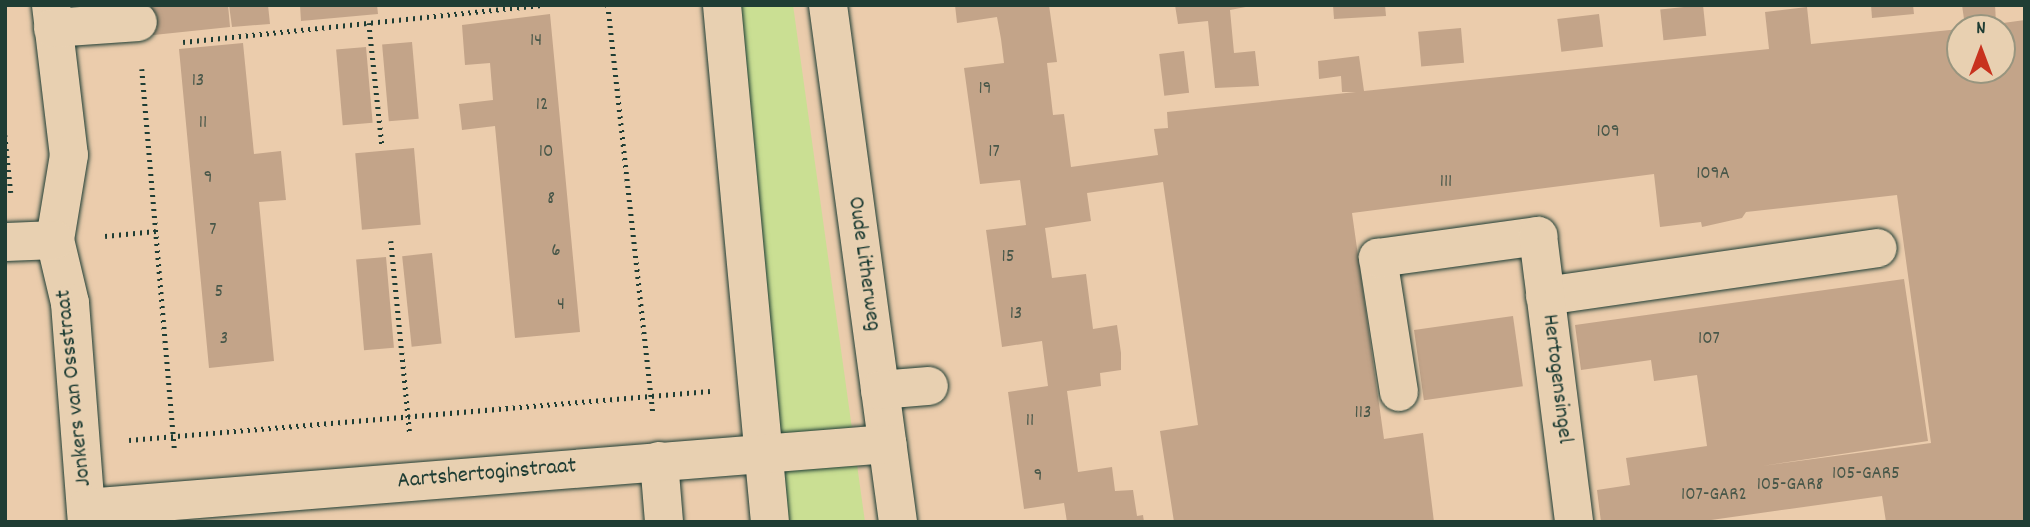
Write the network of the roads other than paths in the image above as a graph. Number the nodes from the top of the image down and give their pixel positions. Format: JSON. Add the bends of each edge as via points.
{"nodes":[{"id":1,"x":722,"y":5,"type":"edge"},
{"id":2,"x":828,"y":5,"type":"edge"},
{"id":3,"x":52,"y":17,"type":"edge"},
{"id":4,"x":139,"y":34,"type":"road end"},
{"id":5,"x":55,"y":240,"type":"junction"},
{"id":6,"x":5,"y":242,"type":"edge"},
{"id":7,"x":1878,"y":248,"type":"dead end"},
{"id":8,"x":1545,"y":296,"type":"junction"},
{"id":9,"x":929,"y":386,"type":"dead end"},
{"id":10,"x":880,"y":390,"type":"junction"},
{"id":11,"x":1399,"y":392,"type":"dead end"},
{"id":12,"x":887,"y":444,"type":"junction"},
{"id":13,"x":763,"y":454,"type":"junction"},
{"id":14,"x":659,"y":461,"type":"junction"},
{"id":15,"x":87,"y":515,"type":"edge"},
{"id":16,"x":664,"y":522,"type":"edge"},
{"id":17,"x":769,"y":522,"type":"edge"},
{"id":18,"x":898,"y":522,"type":"edge"},
{"id":19,"x":1574,"y":522,"type":"edge"}],
"edges":[{"from":1,"to":13,"type":"street"},
{"from":2,"to":10,"type":"street","name":"Oude Litherweg"},
{"from":3,"to":4,"type":"street"},
{"from":3,"to":5,"type":"street","name":"Jonkers van Ossstraat","via":[[69,155]]},
{"from":5,"to":6,"type":"street"},
{"from":5,"to":15,"type":"street","name":"Jonkers van Ossstraat","via":[[70,303]]},
{"from":7,"to":8,"type":"street"},
{"from":8,"to":11,"type":"street","name":"Hertogensingel","via":[[1538,236],[1378,258]]},
{"from":8,"to":19,"type":"street","name":"Hertogensingel"},
{"from":9,"to":10,"type":"street"},
{"from":10,"to":12,"type":"street","name":"Oude Litherweg"},
{"from":12,"to":13,"type":"street","name":"Aartshertoginstraat"},
{"from":12,"to":18,"type":"street","name":"Oude Litherweg"},
{"from":13,"to":14,"type":"street","name":"Aartshertoginstraat"},
{"from":13,"to":17,"type":"street"},
{"from":14,"to":15,"type":"street","name":"Aartshertoginstraat","via":[[180,501]]},
{"from":14,"to":16,"type":"street"}]}
